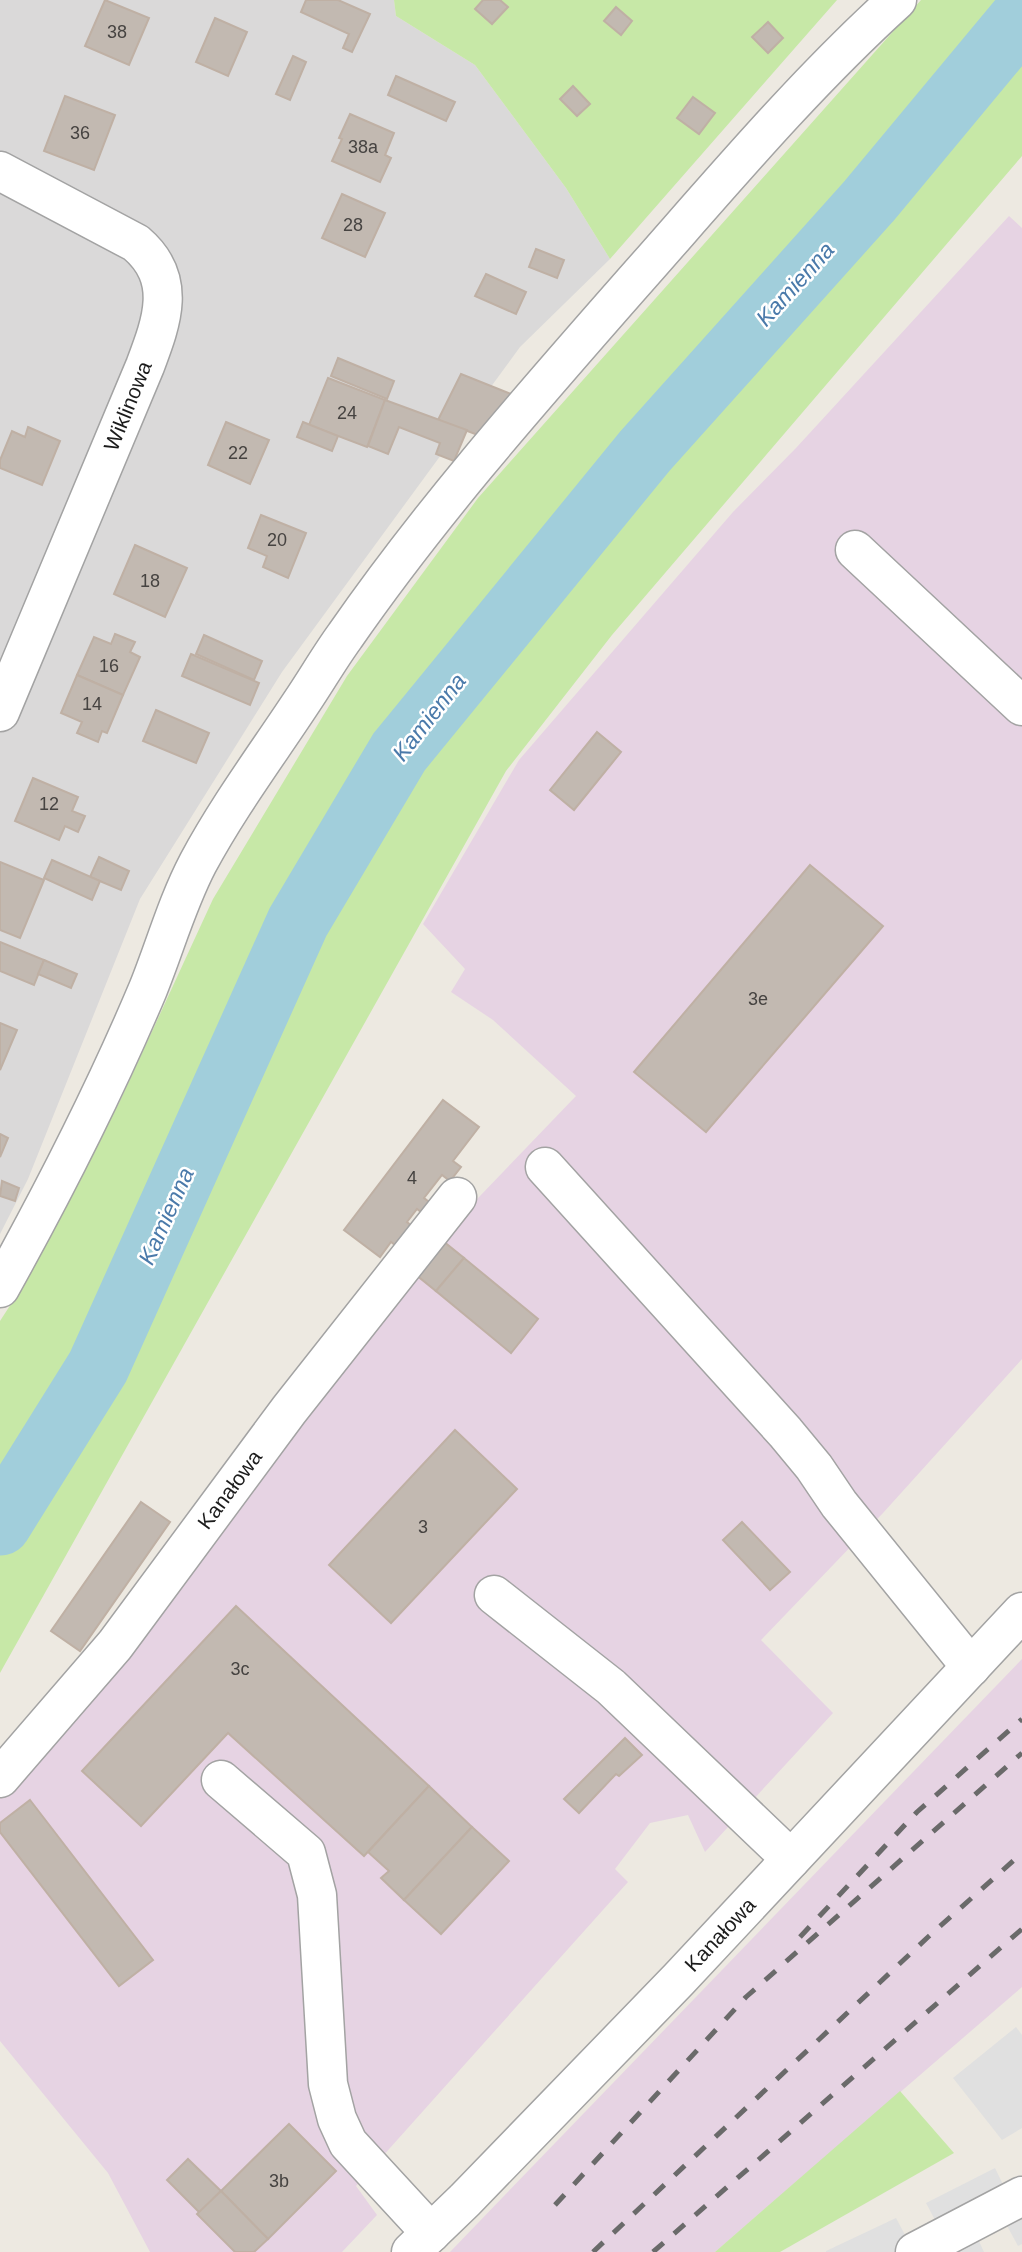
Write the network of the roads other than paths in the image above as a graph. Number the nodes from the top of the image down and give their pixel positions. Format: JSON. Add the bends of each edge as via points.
{"nodes":[{"id":1,"x":897,"y":0,"type":"edge"},
{"id":2,"x":0,"y":171,"type":"edge"},
{"id":3,"x":855,"y":550,"type":"dead end"},
{"id":4,"x":1022,"y":706,"type":"edge"},
{"id":5,"x":0,"y":712,"type":"edge"},
{"id":6,"x":545,"y":1167,"type":"dead end"},
{"id":7,"x":457,"y":1197,"type":"dead end"},
{"id":8,"x":0,"y":1288,"type":"edge"},
{"id":9,"x":494,"y":1595,"type":"dead end"},
{"id":10,"x":1022,"y":1612,"type":"edge"},
{"id":11,"x":971,"y":1667,"type":"junction"},
{"id":12,"x":0,"y":1779,"type":"edge"},
{"id":13,"x":221,"y":1780,"type":"dead end"},
{"id":14,"x":791,"y":1859,"type":"junction"},
{"id":15,"x":1022,"y":2196,"type":"edge"},
{"id":16,"x":421,"y":2243,"type":"edge"},
{"id":17,"x":915,"y":2252,"type":"edge"}],
"edges":[{"from":1,"to":8,"type":"street","via":[[767,131],[557,369],[417,539],[345,635],[196,866],[149,987],[100,1094]]},
{"from":2,"to":5,"type":"street","name":"Wiklinowa","via":[[136,243],[157,267],[163,304],[145,366]]},
{"from":3,"to":4,"type":"street"},
{"from":6,"to":11,"type":"street","via":[[785,1432]]},
{"from":7,"to":12,"type":"street","name":"Kanałowa","via":[[289,1410],[115,1646]]},
{"from":9,"to":14,"type":"street","via":[[611,1687]]},
{"from":10,"to":11,"type":"street","name":"Kanałowa"},
{"from":11,"to":14,"type":"street","name":"Kanałowa"},
{"from":13,"to":16,"type":"street","via":[[306,1853],[317,1895],[328,2084],[337,2119],[348,2143]]},
{"from":14,"to":16,"type":"street","name":"Kanałowa"},
{"from":15,"to":17,"type":"street"}]}
